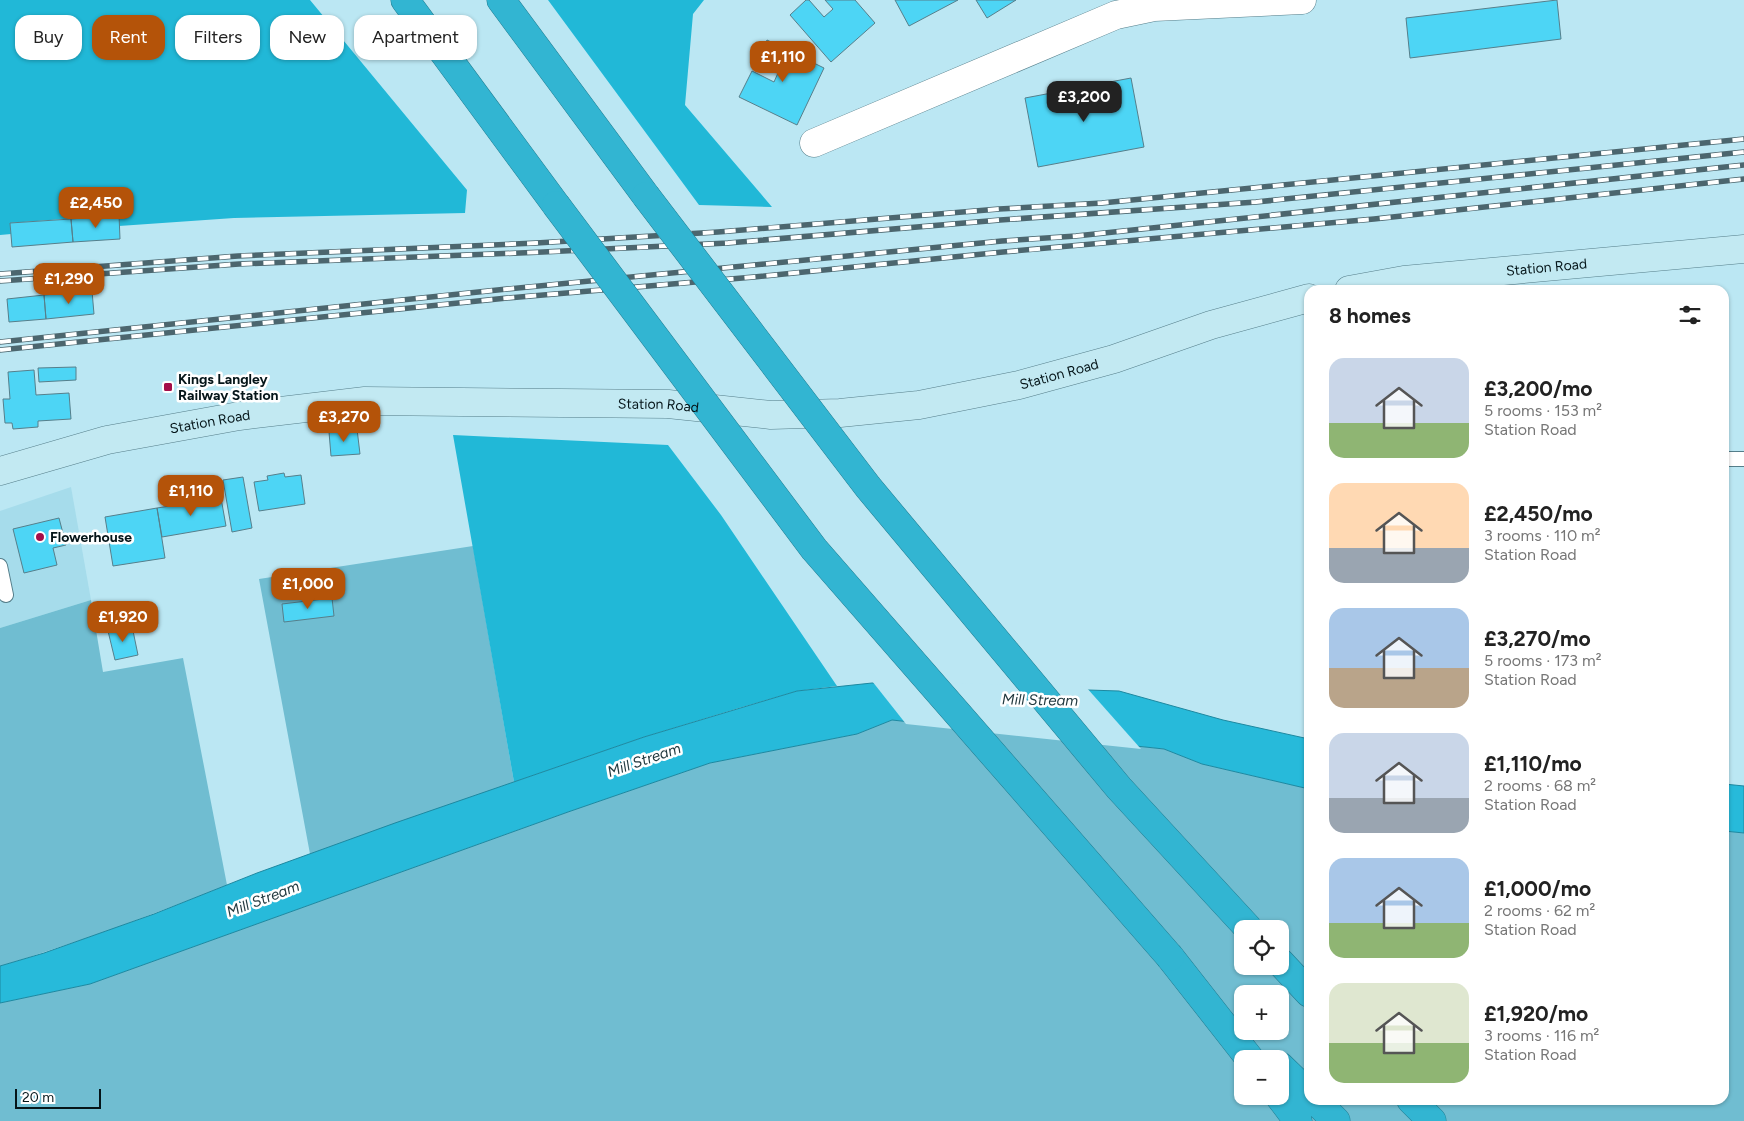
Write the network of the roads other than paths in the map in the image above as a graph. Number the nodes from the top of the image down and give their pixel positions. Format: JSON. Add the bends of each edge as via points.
{"nodes":[{"id":1,"x":405,"y":0,"type":"edge"},
{"id":2,"x":501,"y":0,"type":"edge"},
{"id":3,"x":1302,"y":0,"type":"edge"},
{"id":4,"x":814,"y":143,"type":"dead end"},
{"id":5,"x":1744,"y":249,"type":"edge"},
{"id":6,"x":1404,"y":285,"type":"edge"},
{"id":7,"x":1304,"y":299,"type":"edge"},
{"id":8,"x":1729,"y":459,"type":"edge"},
{"id":9,"x":1744,"y":459,"type":"edge"},
{"id":10,"x":0,"y":470,"type":"edge"},
{"id":11,"x":0,"y":566,"type":"edge"},
{"id":12,"x":6,"y":595,"type":"dead end"},
{"id":13,"x":1241,"y":920,"type":"edge"},
{"id":14,"x":1170,"y":957,"type":"junction"},
{"id":15,"x":1289,"y":972,"type":"edge"},
{"id":16,"x":1304,"y":988,"type":"edge"},
{"id":17,"x":1234,"y":1020,"type":"edge"},
{"id":18,"x":1255,"y":1040,"type":"edge"},
{"id":19,"x":1243,"y":1050,"type":"edge"},
{"id":20,"x":1264,"y":1050,"type":"edge"},
{"id":21,"x":1289,"y":1075,"type":"edge"},
{"id":22,"x":1304,"y":1089,"type":"edge"},
{"id":23,"x":1286,"y":1105,"type":"edge"},
{"id":24,"x":1320,"y":1105,"type":"edge"},
{"id":25,"x":1416,"y":1105,"type":"edge"},
{"id":26,"x":1298,"y":1121,"type":"edge"},
{"id":27,"x":1336,"y":1121,"type":"edge"},
{"id":28,"x":1432,"y":1121,"type":"edge"}],
"edges":[{"from":1,"to":14,"type":"highway","bridge":true,"via":[[814,548]]},
{"from":2,"to":13,"type":"highway","bridge":true,"via":[[874,495],[1119,788]]},
{"from":3,"to":4,"type":"street","via":[[1154,6],[1116,15]]},
{"from":5,"to":6,"type":"street","name":"Station Road"},
{"from":7,"to":10,"type":"street","name":"Station Road","via":[[1019,385],[919,404],[771,416],[668,404],[365,401],[239,416],[107,440]]},
{"from":8,"to":9,"type":"lane"},
{"from":11,"to":12,"type":"lane"},
{"from":14,"to":17,"type":"highway"},
{"from":14,"to":19,"type":"highway"},
{"from":15,"to":16,"type":"highway"},
{"from":18,"to":20,"type":"highway"},
{"from":21,"to":22,"type":"highway"},
{"from":23,"to":26,"type":"highway"},
{"from":24,"to":27,"type":"highway"},
{"from":25,"to":28,"type":"highway"}]}
